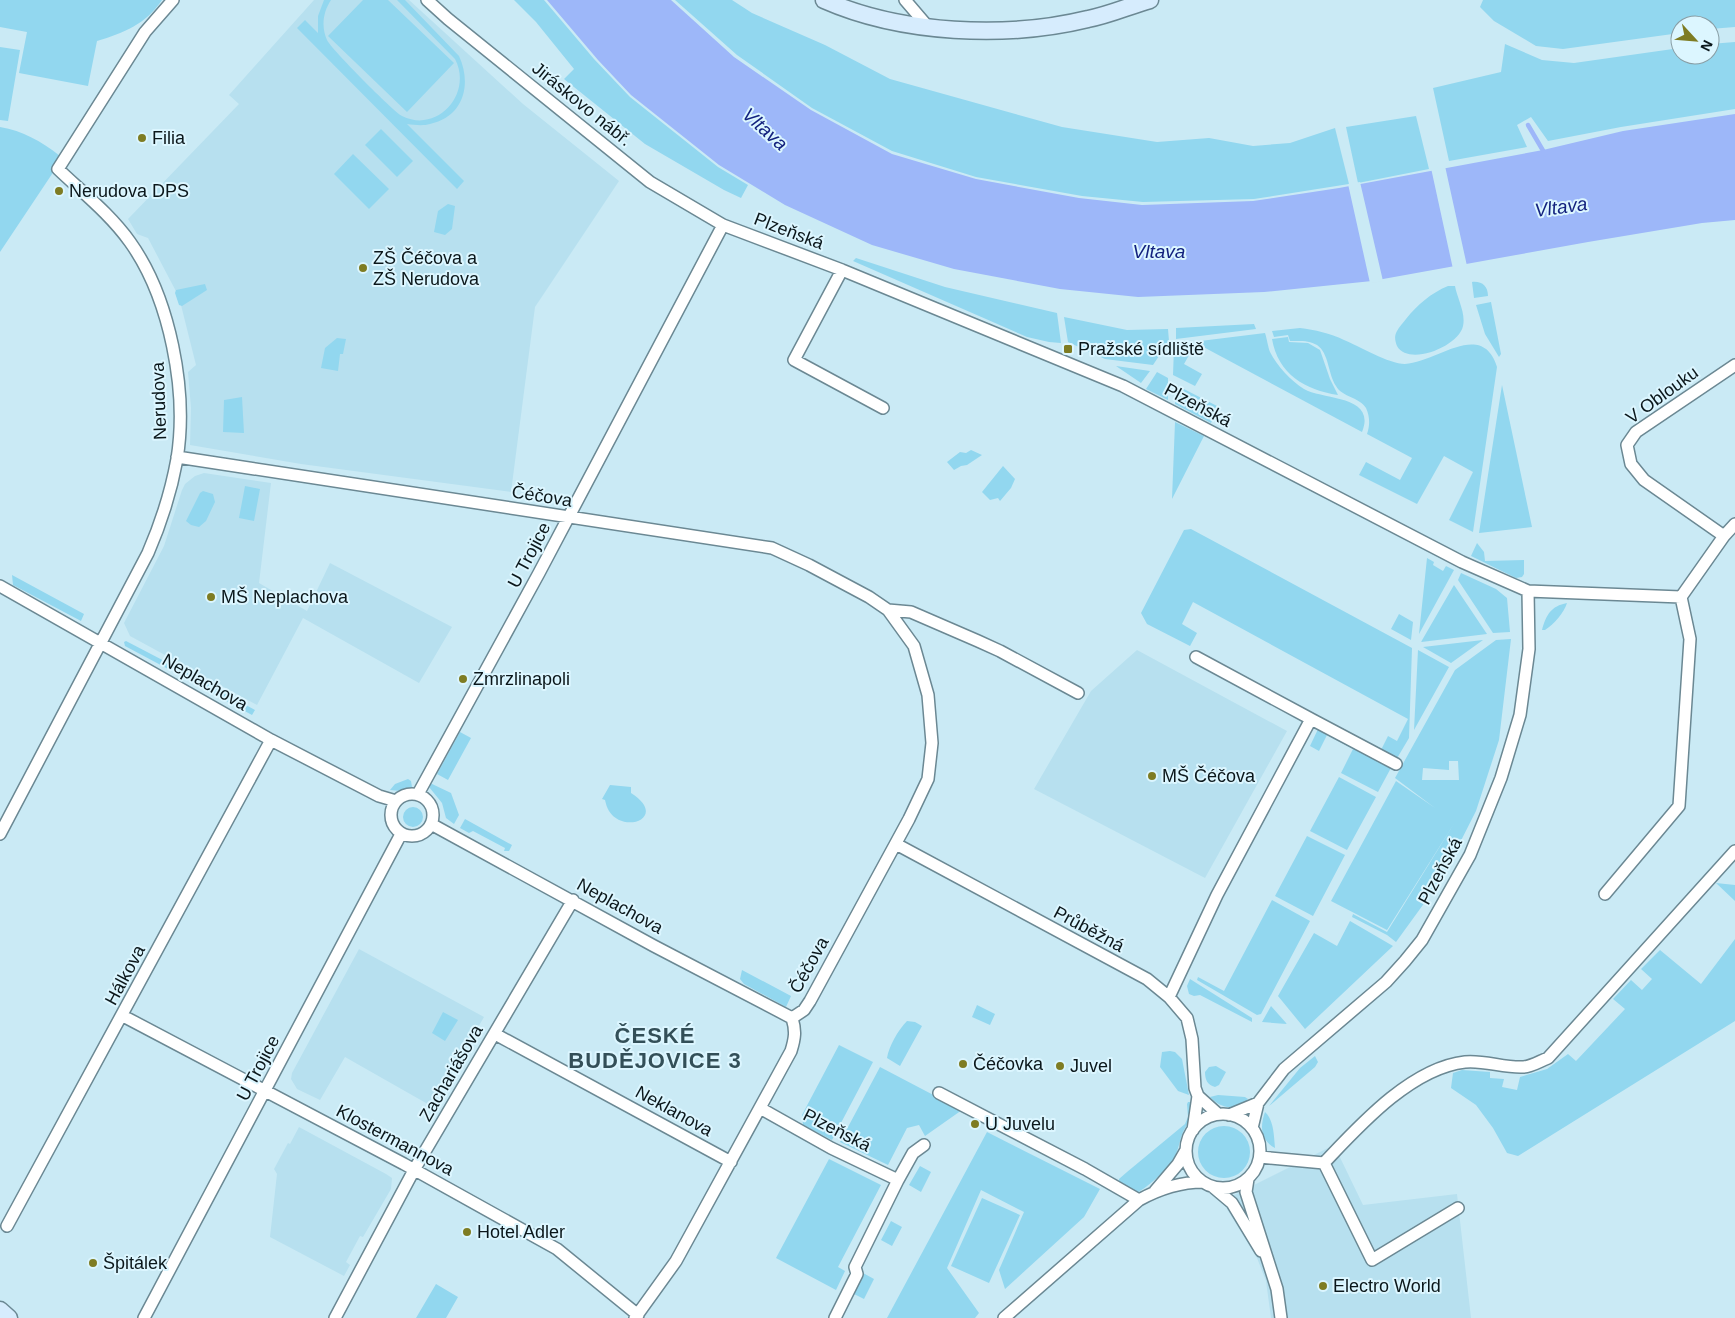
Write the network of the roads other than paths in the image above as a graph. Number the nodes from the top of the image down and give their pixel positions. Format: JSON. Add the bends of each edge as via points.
{"nodes":[{"id":1,"x":174,"y":0,"type":"edge"},
{"id":2,"x":427,"y":0,"type":"edge"},
{"id":3,"x":824,"y":0,"type":"edge"},
{"id":4,"x":904,"y":0,"type":"edge"},
{"id":5,"x":1150,"y":0,"type":"edge"},
{"id":6,"x":841,"y":4,"type":"edge"},
{"id":7,"x":929,"y":28,"type":"junction"},
{"id":8,"x":723,"y":225,"type":"junction"},
{"id":9,"x":842,"y":270,"type":"junction"},
{"id":10,"x":1735,"y":365,"type":"edge"},
{"id":11,"x":882,"y":408,"type":"dead end"},
{"id":12,"x":177,"y":457,"type":"junction"},
{"id":13,"x":569,"y":518,"type":"junction"},
{"id":14,"x":1735,"y":524,"type":"edge"},
{"id":15,"x":1724,"y":536,"type":"junction"},
{"id":16,"x":0,"y":586,"type":"edge"},
{"id":17,"x":1528,"y":591,"type":"junction"},
{"id":18,"x":1681,"y":596,"type":"junction"},
{"id":19,"x":888,"y":610,"type":"junction"},
{"id":20,"x":102,"y":643,"type":"junction"},
{"id":21,"x":1196,"y":658,"type":"dead end"},
{"id":22,"x":1078,"y":693,"type":"dead end"},
{"id":23,"x":1311,"y":719,"type":"junction"},
{"id":24,"x":271,"y":740,"type":"junction"},
{"id":25,"x":1396,"y":764,"type":"dead end"},
{"id":26,"x":418,"y":794,"type":"junction"},
{"id":27,"x":396,"y":801,"type":"junction"},
{"id":28,"x":432,"y":824,"type":"junction"},
{"id":29,"x":0,"y":834,"type":"edge"},
{"id":30,"x":401,"y":834,"type":"junction"},
{"id":31,"x":896,"y":844,"type":"junction"},
{"id":32,"x":1735,"y":851,"type":"edge"},
{"id":33,"x":1605,"y":894,"type":"dead end"},
{"id":34,"x":573,"y":900,"type":"junction"},
{"id":35,"x":1169,"y":997,"type":"junction"},
{"id":36,"x":123,"y":1016,"type":"junction"},
{"id":37,"x":792,"y":1018,"type":"junction"},
{"id":38,"x":495,"y":1034,"type":"junction"},
{"id":39,"x":265,"y":1091,"type":"junction"},
{"id":40,"x":939,"y":1093,"type":"dead end"},
{"id":41,"x":1198,"y":1096,"type":"junction"},
{"id":42,"x":1258,"y":1103,"type":"junction"},
{"id":43,"x":760,"y":1108,"type":"junction"},
{"id":44,"x":1224,"y":1114,"type":"junction"},
{"id":45,"x":1252,"y":1128,"type":"junction"},
{"id":46,"x":1193,"y":1130,"type":"junction"},
{"id":47,"x":924,"y":1145,"type":"dead end"},
{"id":48,"x":1187,"y":1148,"type":"junction"},
{"id":49,"x":1260,"y":1157,"type":"junction"},
{"id":50,"x":731,"y":1162,"type":"junction"},
{"id":51,"x":1324,"y":1163,"type":"junction"},
{"id":52,"x":414,"y":1170,"type":"junction"},
{"id":53,"x":1248,"y":1179,"type":"junction"},
{"id":54,"x":898,"y":1180,"type":"junction"},
{"id":55,"x":1208,"y":1185,"type":"junction"},
{"id":56,"x":1155,"y":1191,"type":"junction"},
{"id":57,"x":1139,"y":1200,"type":"junction"},
{"id":58,"x":1458,"y":1208,"type":"dead end"},
{"id":59,"x":7,"y":1226,"type":"dead end"},
{"id":60,"x":1269,"y":1263,"type":"junction"},
{"id":61,"x":0,"y":1310,"type":"edge"},
{"id":62,"x":637,"y":1316,"type":"edge"},
{"id":63,"x":9,"y":1318,"type":"edge"},
{"id":64,"x":144,"y":1318,"type":"edge"},
{"id":65,"x":335,"y":1318,"type":"edge"},
{"id":66,"x":835,"y":1318,"type":"edge"},
{"id":67,"x":1004,"y":1318,"type":"edge"},
{"id":68,"x":1281,"y":1318,"type":"edge"}],
"edges":[{"from":1,"to":12,"type":"street","name":"Nerudova","via":[[145,32],[58,169],[129,240],[155,287],[178,371]]},
{"from":2,"to":8,"type":"street","name":"Jiráskovo nábř.","via":[[650,182]]},
{"from":3,"to":6,"type":"main road"},
{"from":4,"to":7,"type":"street"},
{"from":5,"to":7,"type":"main road","via":[[1088,19],[1035,28]]},
{"from":6,"to":7,"type":"main road","via":[[884,20]]},
{"from":8,"to":9,"type":"street","name":"Plzeňská"},
{"from":8,"to":13,"type":"street","name":"U Trojice"},
{"from":9,"to":11,"type":"street","via":[[794,360]]},
{"from":9,"to":17,"type":"street","name":"Plzeňská","via":[[1123,386],[1462,562]]},
{"from":10,"to":15,"type":"street","name":"V Oblouku","via":[[1636,432],[1627,445],[1631,464],[1644,480]]},
{"from":12,"to":13,"type":"street","name":"Čéčova"},
{"from":12,"to":20,"type":"street","name":"Nerudova","via":[[161,522]]},
{"from":13,"to":19,"type":"street","name":"Čéčova","via":[[772,548],[869,597]]},
{"from":13,"to":26,"type":"street","name":"U Trojice"},
{"from":14,"to":15,"type":"street"},
{"from":15,"to":18,"type":"street"},
{"from":16,"to":20,"type":"street","name":"Neplachova"},
{"from":17,"to":18,"type":"street","name":"Plzeňská"},
{"from":17,"to":42,"type":"street","name":"Plzeňská","via":[[1529,650],[1520,715],[1501,778],[1470,855],[1422,940],[1405,961],[1386,982],[1284,1069]]},
{"from":18,"to":33,"type":"street","via":[[1690,639],[1679,806]]},
{"from":19,"to":22,"type":"street","name":"Čéčova","via":[[911,612],[1000,651]]},
{"from":19,"to":31,"type":"street","name":"Čéčova","via":[[914,646],[928,694],[932,743],[928,779]]},
{"from":20,"to":24,"type":"street","name":"Neplachova"},
{"from":20,"to":29,"type":"street","name":"Nerudova"},
{"from":21,"to":23,"type":"street"},
{"from":23,"to":25,"type":"street"},
{"from":23,"to":35,"type":"street","via":[[1217,895]]},
{"from":24,"to":27,"type":"street","name":"Neplachova","via":[[379,796]]},
{"from":24,"to":36,"type":"street","name":"Hálkova"},
{"from":26,"to":27,"type":"street","via":[[407,794]]},
{"from":26,"to":28,"type":"street","via":[[430,804]]},
{"from":27,"to":30,"type":"street","via":[[391,819]]},
{"from":28,"to":30,"type":"street","via":[[422,834]]},
{"from":28,"to":34,"type":"street","name":"Neplachova"},
{"from":30,"to":39,"type":"street","name":"U Trojice"},
{"from":31,"to":35,"type":"street","name":"Průběžná","via":[[1147,980]]},
{"from":31,"to":37,"type":"street","name":"Čéčova","via":[[810,1001]]},
{"from":32,"to":51,"type":"street","via":[[1548,1058],[1524,1067],[1466,1062],[1435,1070],[1374,1112]]},
{"from":34,"to":37,"type":"street","name":"Neplachova"},
{"from":34,"to":38,"type":"street","name":"Zachariášova"},
{"from":35,"to":41,"type":"street","name":"Průběžná","via":[[1187,1018]]},
{"from":36,"to":39,"type":"street","name":"Klostermannova"},
{"from":36,"to":59,"type":"street","name":"Hálkova"},
{"from":37,"to":43,"type":"street","name":"Čéčova","via":[[796,1036],[791,1051]]},
{"from":38,"to":50,"type":"street","name":"Neklanova"},
{"from":38,"to":52,"type":"street","name":"Zachariášova"},
{"from":39,"to":52,"type":"street","name":"Klostermannova"},
{"from":39,"to":64,"type":"street","name":"U Trojice"},
{"from":40,"to":57,"type":"street"},
{"from":41,"to":44,"type":"street"},
{"from":41,"to":46,"type":"street","name":"Průběžná"},
{"from":42,"to":44,"type":"street"},
{"from":42,"to":45,"type":"street","name":"Plzeňská"},
{"from":43,"to":50,"type":"street","name":"Čéčova"},
{"from":43,"to":54,"type":"street","name":"Plzeňská","via":[[831,1148]]},
{"from":44,"to":45,"type":"street","via":[[1240,1118]]},
{"from":44,"to":46,"type":"street","via":[[1207,1118]]},
{"from":45,"to":49,"type":"street","via":[[1259,1142]]},
{"from":46,"to":48,"type":"street"},
{"from":47,"to":54,"type":"street","via":[[913,1153]]},
{"from":48,"to":55,"type":"street","via":[[1187,1158],[1195,1176]]},
{"from":48,"to":56,"type":"street"},
{"from":49,"to":51,"type":"street"},
{"from":49,"to":53,"type":"street"},
{"from":50,"to":62,"type":"street","name":"Čéčova","via":[[676,1261]]},
{"from":51,"to":58,"type":"street","via":[[1372,1260]]},
{"from":52,"to":62,"type":"street","name":"Klostermannova","via":[[557,1248]]},
{"from":52,"to":65,"type":"street","name":"Zachariášova"},
{"from":53,"to":55,"type":"street","via":[[1223,1189]]},
{"from":53,"to":60,"type":"street","via":[[1246,1192]]},
{"from":54,"to":66,"type":"street","via":[[855,1267],[857,1274]]},
{"from":55,"to":56,"type":"street","via":[[1188,1182]]},
{"from":55,"to":60,"type":"street","via":[[1232,1203]]},
{"from":56,"to":57,"type":"street"},
{"from":57,"to":67,"type":"street"},
{"from":60,"to":68,"type":"street"},
{"from":61,"to":63,"type":"main road"}]}
